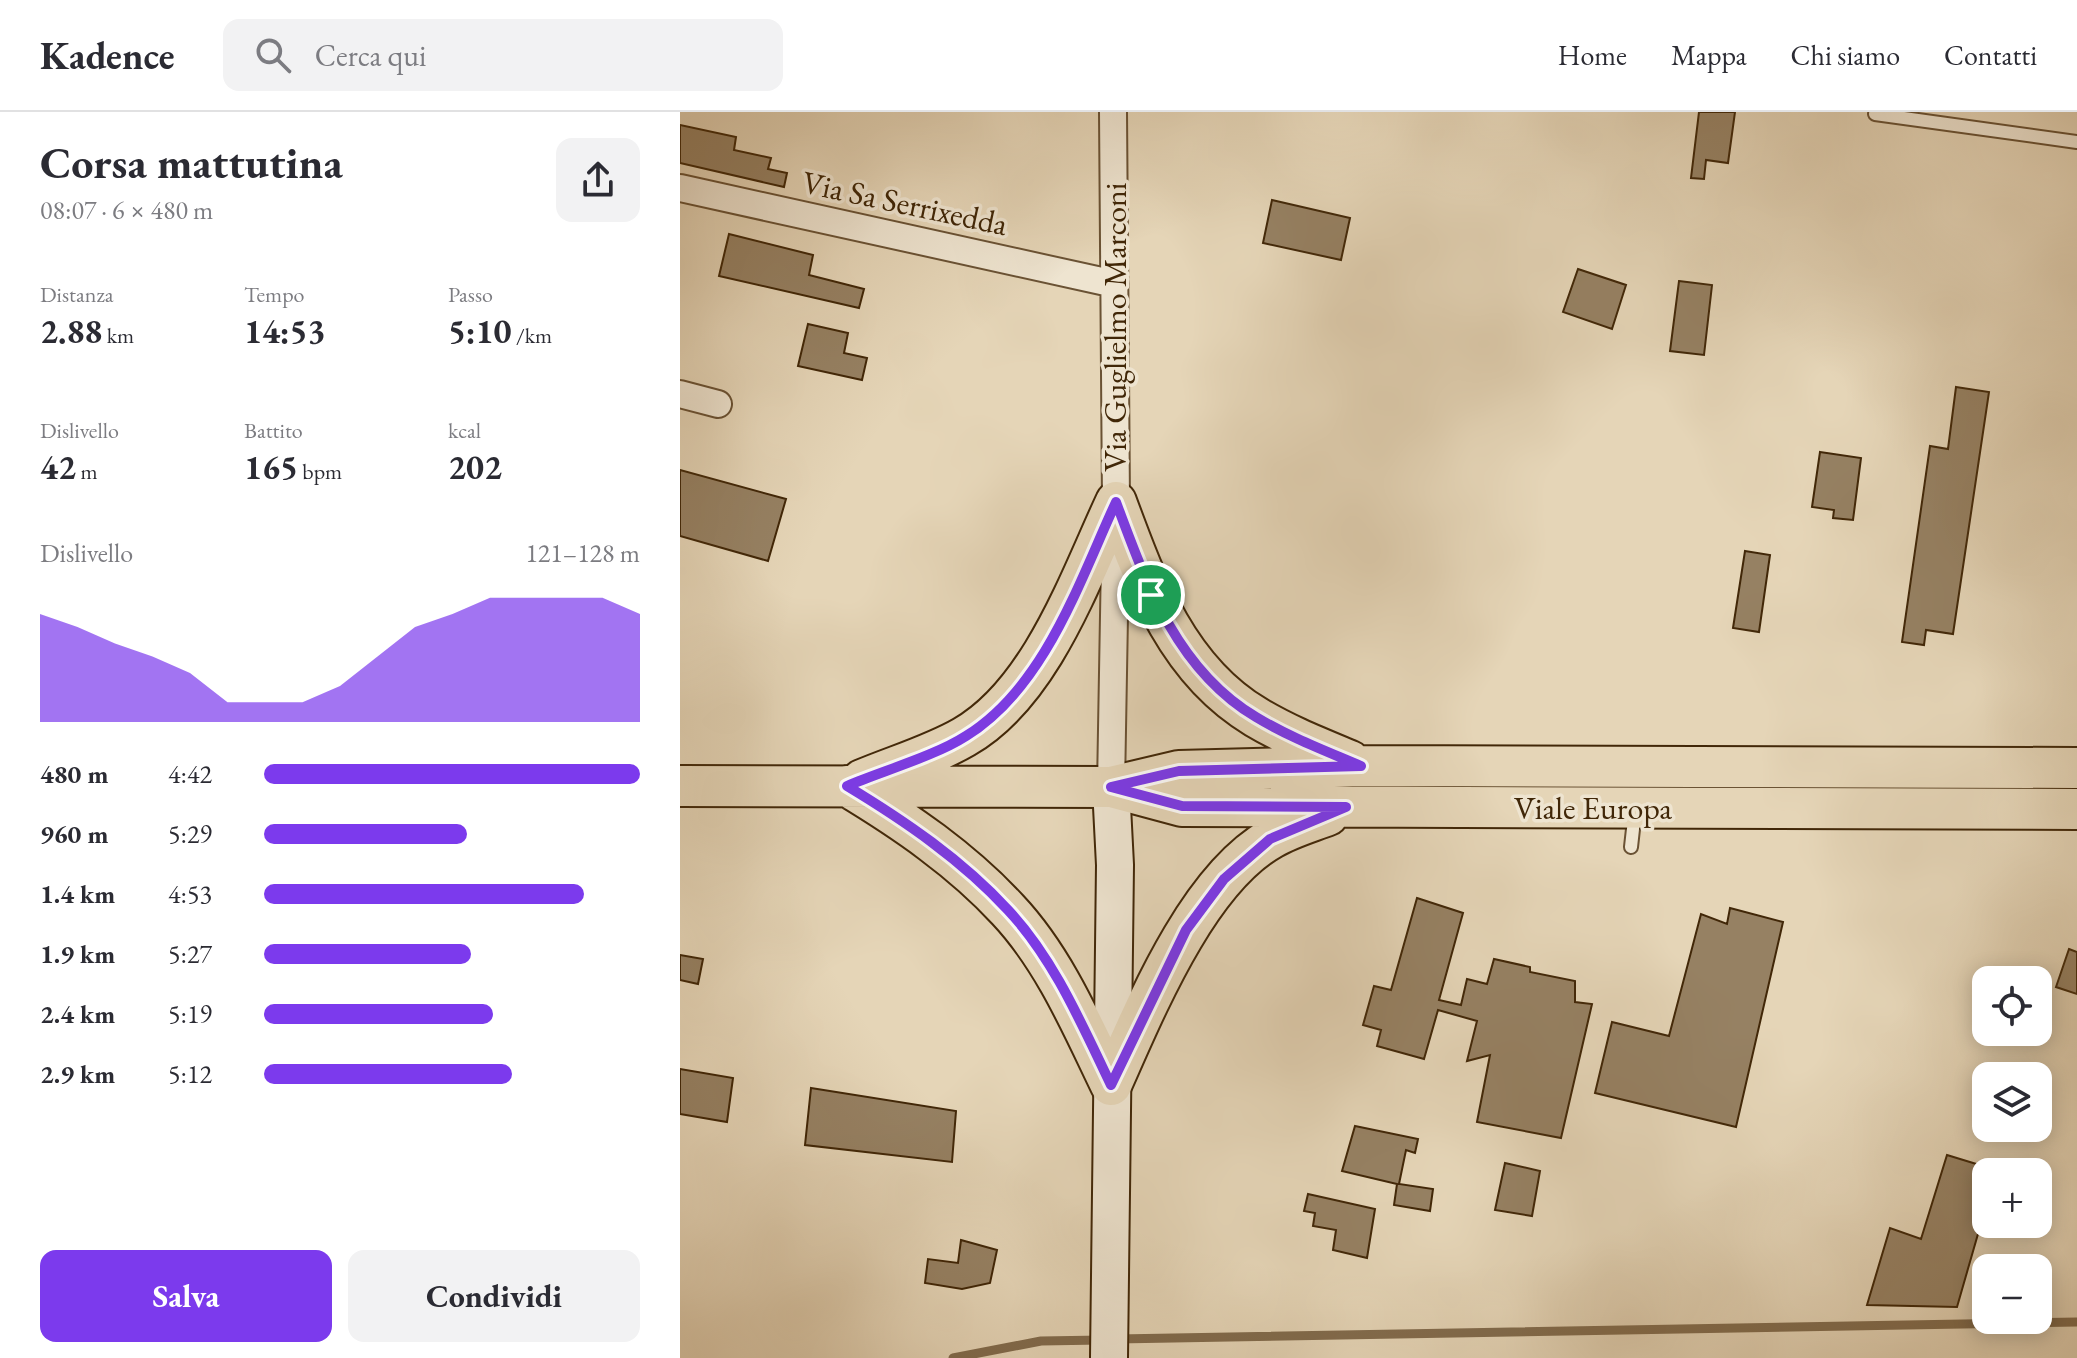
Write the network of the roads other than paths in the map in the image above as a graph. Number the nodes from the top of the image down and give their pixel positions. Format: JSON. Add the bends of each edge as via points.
{"nodes":[{"id":1,"x":1113,"y":112,"type":"edge"},
{"id":2,"x":1875,"y":114,"type":"edge"},
{"id":3,"x":2077,"y":142,"type":"edge"},
{"id":4,"x":680,"y":188,"type":"edge"},
{"id":5,"x":1115,"y":284,"type":"junction"},
{"id":6,"x":680,"y":394,"type":"edge"},
{"id":7,"x":718,"y":404,"type":"dead end"},
{"id":8,"x":1116,"y":502,"type":"junction"},
{"id":9,"x":1361,"y":766,"type":"junction"},
{"id":10,"x":2077,"y":768,"type":"edge"},
{"id":11,"x":680,"y":786,"type":"edge"},
{"id":12,"x":847,"y":786,"type":"junction"},
{"id":13,"x":1111,"y":787,"type":"junction"},
{"id":14,"x":1346,"y":807,"type":"junction"},
{"id":15,"x":2077,"y":809,"type":"edge"},
{"id":16,"x":1111,"y":1085,"type":"junction"},
{"id":17,"x":1109,"y":1358,"type":"edge"}],
"edges":[{"from":1,"to":5,"type":"street","name":"Via Guglielmo Marconi"},
{"from":2,"to":3,"type":"lane"},
{"from":4,"to":5,"type":"street","name":"Via Sa Serrixedda"},
{"from":5,"to":8,"type":"street","name":"Via Guglielmo Marconi"},
{"from":6,"to":7,"type":"street"},
{"from":8,"to":9,"type":"main road","via":[[1151,595],[1174,636],[1215,684],[1254,716]]},
{"from":8,"to":12,"type":"main road","via":[[1063,616],[1026,679],[998,711],[964,737]]},
{"from":8,"to":13,"type":"street","name":"Via Guglielmo Marconi"},
{"from":9,"to":10,"type":"main road","name":"Viale Europa"},
{"from":9,"to":13,"type":"main road","name":"Viale Europa","via":[[1179,771]]},
{"from":11,"to":12,"type":"main road","name":"Viale Europa"},
{"from":12,"to":13,"type":"main road","name":"Viale Europa"},
{"from":12,"to":16,"type":"main road","via":[[904,821],[1009,911],[1050,966]]},
{"from":13,"to":14,"type":"main road","name":"Viale Europa","via":[[1182,806]]},
{"from":13,"to":16,"type":"main road","name":"Via Guglielmo Marconi"},
{"from":14,"to":15,"type":"main road","name":"Viale Europa","via":[[1633,827]]},
{"from":14,"to":16,"type":"main road","via":[[1270,839],[1224,879],[1186,930]]},
{"from":16,"to":17,"type":"main road","name":"Via Guglielmo Marconi"}]}
